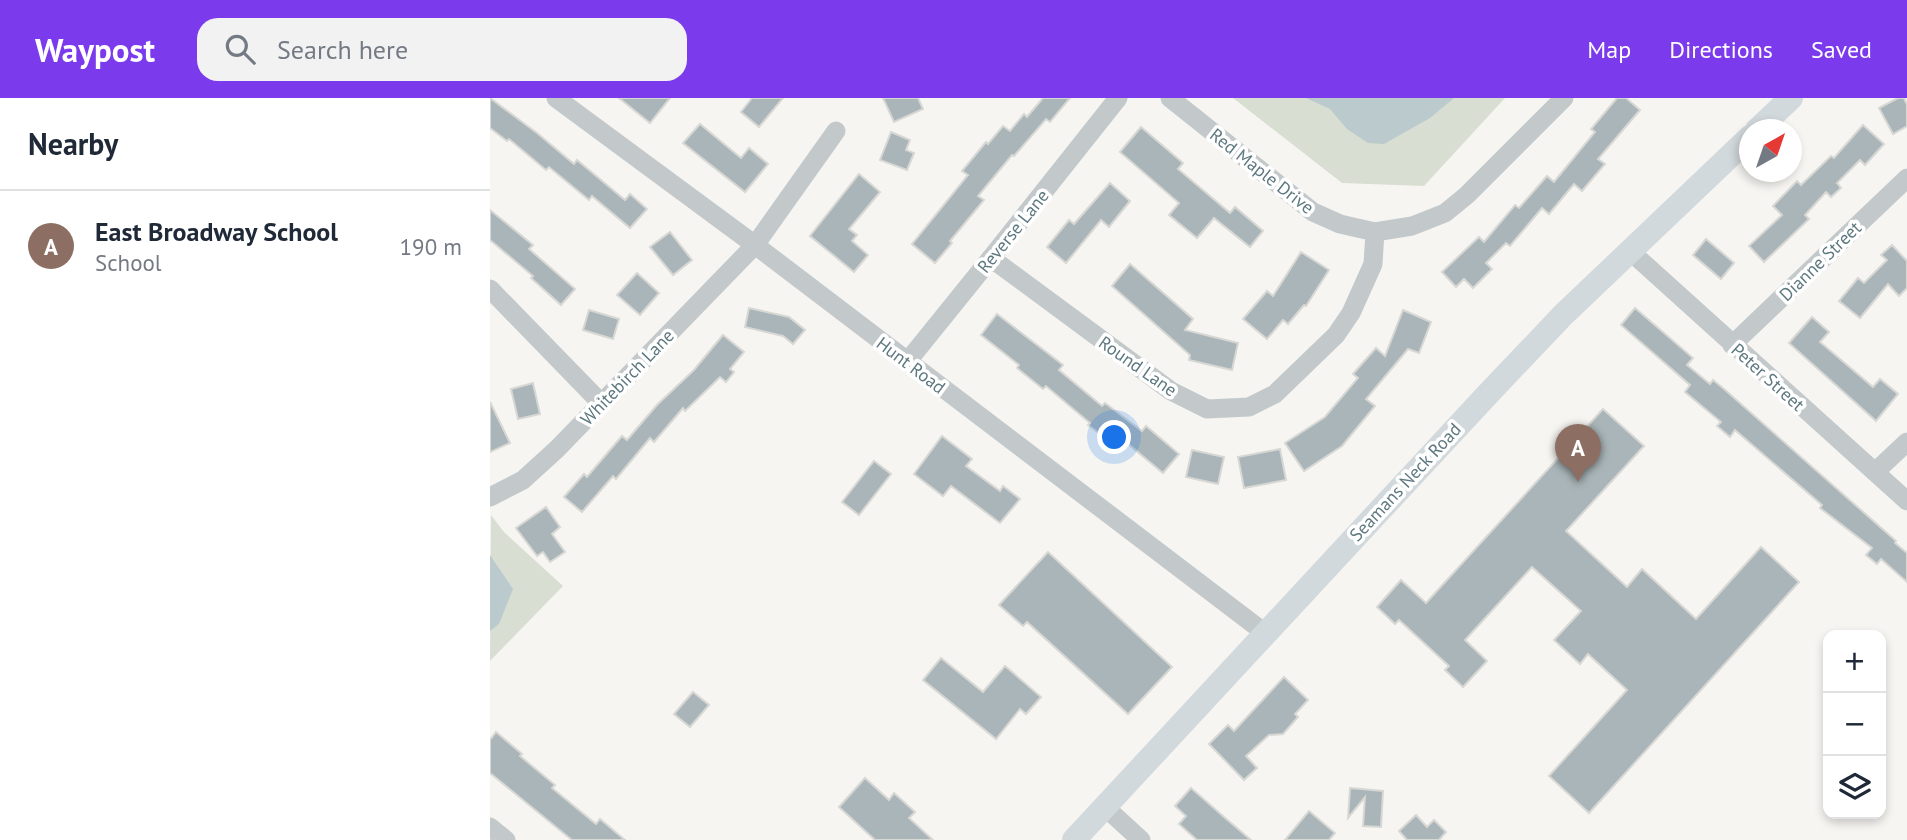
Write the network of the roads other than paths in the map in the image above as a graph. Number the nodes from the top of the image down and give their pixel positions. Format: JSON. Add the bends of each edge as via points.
{"nodes":[{"id":1,"x":1118,"y":98,"type":"edge"},
{"id":2,"x":1170,"y":98,"type":"edge"},
{"id":3,"x":1564,"y":98,"type":"edge"},
{"id":4,"x":1790,"y":98,"type":"edge"},
{"id":5,"x":561,"y":99,"type":"edge"},
{"id":6,"x":1768,"y":119,"type":"edge"},
{"id":7,"x":836,"y":131,"type":"dead end"},
{"id":8,"x":1739,"y":147,"type":"edge"},
{"id":9,"x":1907,"y":178,"type":"edge"},
{"id":10,"x":1375,"y":232,"type":"junction"},
{"id":11,"x":755,"y":245,"type":"junction"},
{"id":12,"x":1630,"y":251,"type":"junction"},
{"id":13,"x":991,"y":258,"type":"junction"},
{"id":14,"x":490,"y":289,"type":"edge"},
{"id":15,"x":1732,"y":345,"type":"junction"},
{"id":16,"x":907,"y":362,"type":"junction"},
{"id":17,"x":601,"y":403,"type":"junction"},
{"id":18,"x":1907,"y":442,"type":"edge"},
{"id":19,"x":1875,"y":472,"type":"junction"},
{"id":20,"x":490,"y":497,"type":"edge"},
{"id":21,"x":1907,"y":501,"type":"edge"},
{"id":22,"x":1265,"y":633,"type":"junction"},
{"id":23,"x":1104,"y":807,"type":"junction"},
{"id":24,"x":490,"y":827,"type":"edge"},
{"id":25,"x":506,"y":840,"type":"edge"},
{"id":26,"x":1074,"y":840,"type":"edge"},
{"id":27,"x":1141,"y":840,"type":"edge"}],
"edges":[{"from":1,"to":13,"type":"street","name":"Reverse Lane"},
{"from":2,"to":10,"type":"street","name":"Red Maple Drive","via":[[1313,212]]},
{"from":3,"to":10,"type":"street","name":"Red Maple Drive","via":[[1445,213],[1412,226]]},
{"from":4,"to":6,"type":"main road"},
{"from":5,"to":11,"type":"street","name":"Hunt Road"},
{"from":7,"to":11,"type":"street","name":"Whitebirch Lane"},
{"from":8,"to":12,"type":"main road","name":"Seamans Neck Road"},
{"from":9,"to":15,"type":"street","name":"Dianne Street"},
{"from":10,"to":13,"type":"street","name":"Round Lane","via":[[1373,264],[1336,335],[1275,394],[1250,407],[1207,409],[1171,391]]},
{"from":11,"to":16,"type":"street","name":"Hunt Road"},
{"from":11,"to":17,"type":"street","name":"Whitebirch Lane"},
{"from":12,"to":15,"type":"street","name":"Peter Street"},
{"from":12,"to":22,"type":"main road","name":"Seamans Neck Road","via":[[1487,394]]},
{"from":13,"to":16,"type":"street","name":"Reverse Lane"},
{"from":14,"to":17,"type":"street"},
{"from":15,"to":19,"type":"street","name":"Peter Street"},
{"from":16,"to":22,"type":"street","name":"Hunt Road"},
{"from":17,"to":20,"type":"street","name":"Whitebirch Lane","via":[[523,480]]},
{"from":18,"to":19,"type":"street"},
{"from":19,"to":21,"type":"street","name":"Peter Street"},
{"from":22,"to":23,"type":"main road","name":"Seamans Neck Road"},
{"from":23,"to":26,"type":"main road","name":"Seamans Neck Road"},
{"from":23,"to":27,"type":"street"},
{"from":24,"to":25,"type":"street"}]}
